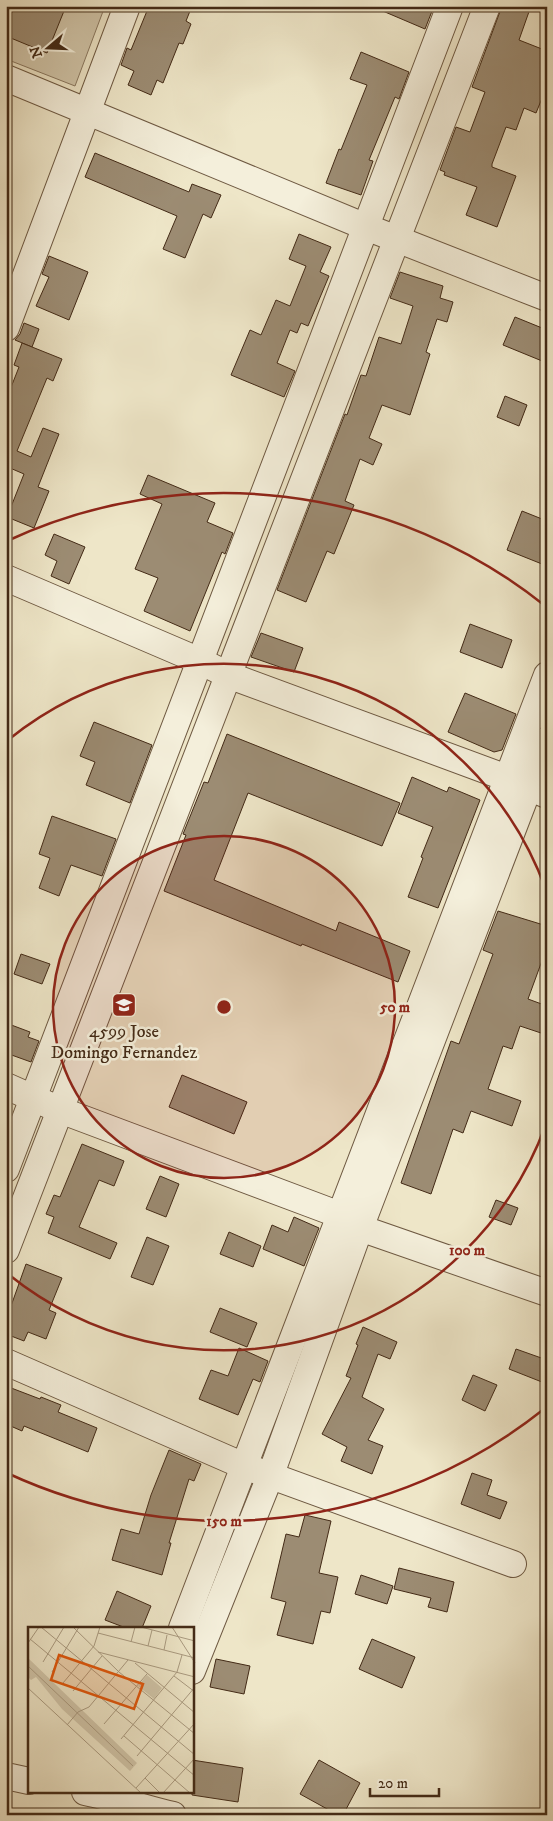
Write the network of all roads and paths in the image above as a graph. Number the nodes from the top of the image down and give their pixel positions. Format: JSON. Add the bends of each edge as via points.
{"nodes":[{"id":1,"x":127,"y":6,"type":"edge"},
{"id":2,"x":450,"y":6,"type":"edge"},
{"id":3,"x":487,"y":6,"type":"edge"},
{"id":4,"x":6,"y":78,"type":"edge"},
{"id":5,"x":87,"y":112,"type":"junction"},
{"id":6,"x":366,"y":227,"type":"junction"},
{"id":7,"x":397,"y":238,"type":"junction"},
{"id":8,"x":547,"y":298,"type":"edge"},
{"id":9,"x":6,"y":328,"type":"edge"},
{"id":10,"x":6,"y":578,"type":"edge"},
{"id":11,"x":200,"y":661,"type":"junction"},
{"id":12,"x":228,"y":675,"type":"junction"},
{"id":13,"x":547,"y":675,"type":"edge"},
{"id":14,"x":547,"y":740,"type":"edge"},
{"id":15,"x":527,"y":787,"type":"edge"},
{"id":16,"x":6,"y":1086,"type":"edge"},
{"id":17,"x":34,"y":1097,"type":"junction"},
{"id":18,"x":60,"y":1110,"type":"junction"},
{"id":19,"x":6,"y":1169,"type":"edge"},
{"id":20,"x":350,"y":1221,"type":"junction"},
{"id":21,"x":6,"y":1250,"type":"edge"},
{"id":22,"x":547,"y":1293,"type":"edge"},
{"id":23,"x":6,"y":1362,"type":"edge"},
{"id":24,"x":244,"y":1466,"type":"junction"},
{"id":25,"x":271,"y":1474,"type":"junction"},
{"id":26,"x":513,"y":1564,"type":"dead end"},
{"id":27,"x":182,"y":1627,"type":"edge"},
{"id":28,"x":194,"y":1666,"type":"edge"},
{"id":29,"x":6,"y":1776,"type":"edge"},
{"id":30,"x":28,"y":1780,"type":"edge"},
{"id":31,"x":93,"y":1794,"type":"edge"},
{"id":32,"x":128,"y":1803,"type":"edge"},
{"id":33,"x":173,"y":1815,"type":"edge"}],
"edges":[{"from":1,"to":5,"type":"street"},
{"from":2,"to":6,"type":"street"},
{"from":3,"to":7,"type":"street"},
{"from":4,"to":5,"type":"street"},
{"from":5,"to":6,"type":"street"},
{"from":5,"to":9,"type":"street"},
{"from":6,"to":7,"type":"street"},
{"from":6,"to":11,"type":"street"},
{"from":7,"to":8,"type":"street"},
{"from":7,"to":12,"type":"street"},
{"from":10,"to":11,"type":"street"},
{"from":11,"to":12,"type":"street"},
{"from":11,"to":17,"type":"street"},
{"from":12,"to":15,"type":"street"},
{"from":12,"to":18,"type":"street"},
{"from":13,"to":15,"type":"street"},
{"from":14,"to":15,"type":"street"},
{"from":15,"to":20,"type":"street"},
{"from":16,"to":17,"type":"street"},
{"from":17,"to":18,"type":"street"},
{"from":17,"to":19,"type":"street"},
{"from":18,"to":20,"type":"street"},
{"from":18,"to":21,"type":"street"},
{"from":20,"to":22,"type":"street"},
{"from":20,"to":24,"type":"street"},
{"from":20,"to":25,"type":"street"},
{"from":23,"to":24,"type":"street"},
{"from":24,"to":25,"type":"street"},
{"from":24,"to":27,"type":"street"},
{"from":25,"to":26,"type":"street"},
{"from":25,"to":28,"type":"street"},
{"from":29,"to":30,"type":"street"},
{"from":31,"to":32,"type":"street"},
{"from":32,"to":33,"type":"street"}]}
